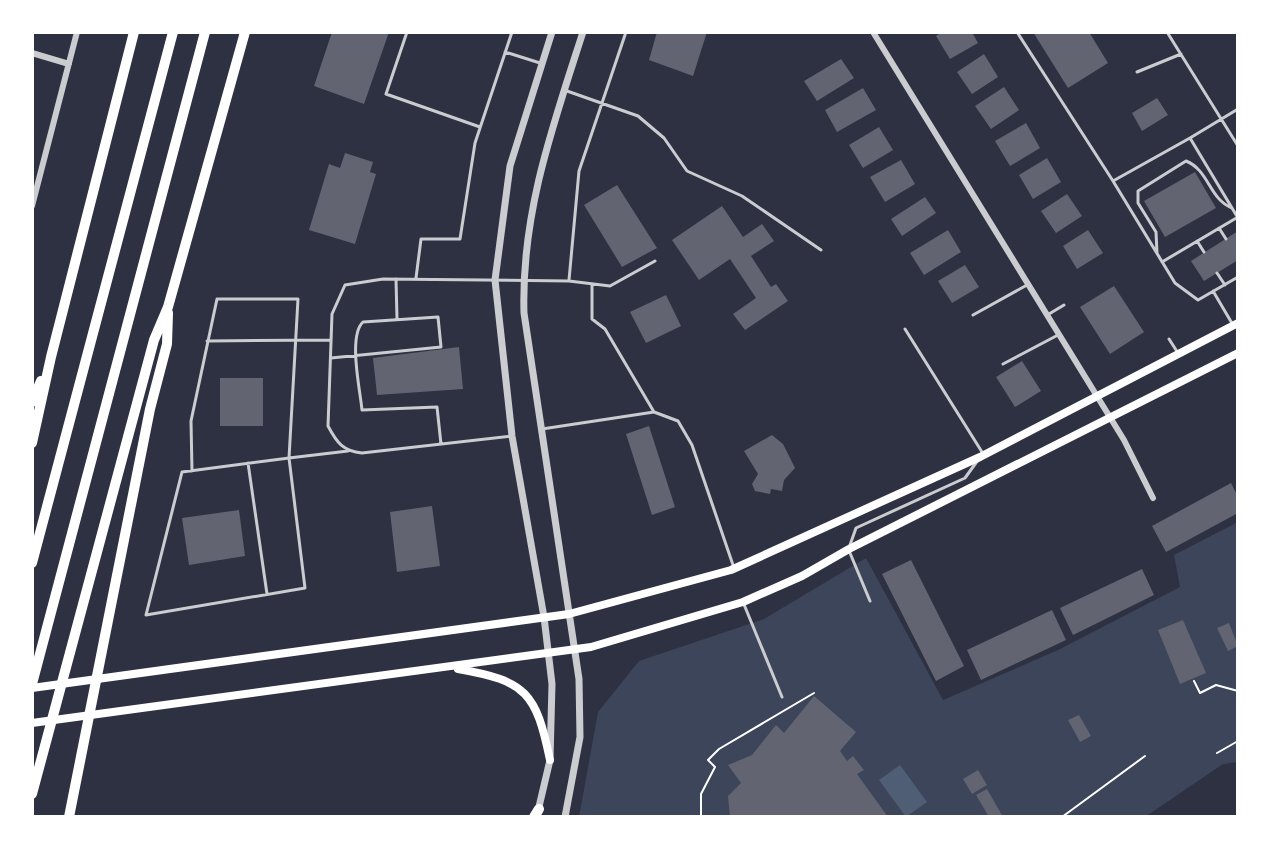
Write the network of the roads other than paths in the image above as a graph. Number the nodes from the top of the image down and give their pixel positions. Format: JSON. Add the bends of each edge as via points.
{"nodes":[{"id":1,"x":77,"y":32,"type":"edge"},
{"id":2,"x":134,"y":32,"type":"edge"},
{"id":3,"x":173,"y":32,"type":"edge"},
{"id":4,"x":205,"y":32,"type":"edge"},
{"id":5,"x":245,"y":32,"type":"edge"},
{"id":6,"x":407,"y":32,"type":"edge"},
{"id":7,"x":512,"y":32,"type":"edge"},
{"id":8,"x":552,"y":32,"type":"edge"},
{"id":9,"x":583,"y":32,"type":"edge"},
{"id":10,"x":626,"y":32,"type":"edge"},
{"id":11,"x":873,"y":32,"type":"edge"},
{"id":12,"x":1017,"y":32,"type":"edge"},
{"id":13,"x":1167,"y":32,"type":"edge"},
{"id":14,"x":505,"y":52,"type":"junction"},
{"id":15,"x":32,"y":53,"type":"edge"},
{"id":16,"x":1181,"y":54,"type":"junction"},
{"id":17,"x":541,"y":63,"type":"junction"},
{"id":18,"x":69,"y":64,"type":"junction"},
{"id":19,"x":1137,"y":72,"type":"dead end"},
{"id":20,"x":563,"y":90,"type":"junction"},
{"id":21,"x":602,"y":101,"type":"junction"},
{"id":22,"x":1238,"y":109,"type":"edge"},
{"id":23,"x":1221,"y":118,"type":"junction"},
{"id":24,"x":480,"y":127,"type":"junction"},
{"id":25,"x":1190,"y":138,"type":"junction"},
{"id":26,"x":1238,"y":146,"type":"edge"},
{"id":27,"x":1113,"y":181,"type":"junction"},
{"id":28,"x":32,"y":206,"type":"edge"},
{"id":29,"x":1232,"y":208,"type":"junction"},
{"id":30,"x":1238,"y":217,"type":"edge"},
{"id":31,"x":1219,"y":228,"type":"junction"},
{"id":32,"x":1226,"y":239,"type":"dead end"},
{"id":33,"x":1197,"y":241,"type":"junction"},
{"id":34,"x":821,"y":250,"type":"dead end"},
{"id":35,"x":1204,"y":252,"type":"dead end"},
{"id":36,"x":1157,"y":254,"type":"junction"},
{"id":37,"x":655,"y":261,"type":"dead end"},
{"id":38,"x":1162,"y":262,"type":"junction"},
{"id":39,"x":1217,"y":273,"type":"dead end"},
{"id":40,"x":1238,"y":277,"type":"edge"},
{"id":41,"x":396,"y":279,"type":"junction"},
{"id":42,"x":415,"y":280,"type":"junction"},
{"id":43,"x":495,"y":280,"type":"junction"},
{"id":44,"x":569,"y":281,"type":"junction"},
{"id":45,"x":523,"y":282,"type":"junction"},
{"id":46,"x":592,"y":284,"type":"junction"},
{"id":47,"x":1027,"y":285,"type":"junction"},
{"id":48,"x":1225,"y":285,"type":"junction"},
{"id":49,"x":1213,"y":291,"type":"junction"},
{"id":50,"x":1064,"y":305,"type":"dead end"},
{"id":51,"x":168,"y":307,"type":"junction"},
{"id":52,"x":973,"y":315,"type":"dead end"},
{"id":53,"x":1046,"y":315,"type":"junction"},
{"id":54,"x":397,"y":320,"type":"junction"},
{"id":55,"x":1236,"y":324,"type":"edge"},
{"id":56,"x":905,"y":329,"type":"dead end"},
{"id":57,"x":1058,"y":335,"type":"junction"},
{"id":58,"x":295,"y":339,"type":"junction"},
{"id":59,"x":1169,"y":339,"type":"dead end"},
{"id":60,"x":331,"y":340,"type":"junction"},
{"id":61,"x":207,"y":341,"type":"junction"},
{"id":62,"x":1238,"y":353,"type":"edge"},
{"id":63,"x":1178,"y":354,"type":"junction"},
{"id":64,"x":51,"y":357,"type":"junction"},
{"id":65,"x":357,"y":357,"type":"junction"},
{"id":66,"x":331,"y":358,"type":"junction"},
{"id":67,"x":1003,"y":364,"type":"dead end"},
{"id":68,"x":1096,"y":397,"type":"junction"},
{"id":69,"x":32,"y":402,"type":"edge"},
{"id":70,"x":654,"y":412,"type":"junction"},
{"id":71,"x":1110,"y":420,"type":"junction"},
{"id":72,"x":542,"y":429,"type":"junction"},
{"id":73,"x":512,"y":436,"type":"junction"},
{"id":74,"x":32,"y":443,"type":"edge"},
{"id":75,"x":441,"y":444,"type":"junction"},
{"id":76,"x":348,"y":451,"type":"junction"},
{"id":77,"x":982,"y":456,"type":"junction"},
{"id":78,"x":289,"y":458,"type":"junction"},
{"id":79,"x":248,"y":463,"type":"junction"},
{"id":80,"x":192,"y":471,"type":"junction"},
{"id":81,"x":1153,"y":498,"type":"dead end"},
{"id":82,"x":849,"y":549,"type":"junction"},
{"id":83,"x":32,"y":563,"type":"edge"},
{"id":84,"x":735,"y":568,"type":"junction"},
{"id":85,"x":268,"y":594,"type":"junction"},
{"id":86,"x":870,"y":601,"type":"dead end"},
{"id":87,"x":743,"y":602,"type":"junction"},
{"id":88,"x":569,"y":614,"type":"junction"},
{"id":89,"x":544,"y":617,"type":"junction"},
{"id":90,"x":575,"y":649,"type":"junction"},
{"id":91,"x":548,"y":655,"type":"junction"},
{"id":92,"x":449,"y":667,"type":"junction"},
{"id":93,"x":32,"y":686,"type":"edge"},
{"id":94,"x":782,"y":697,"type":"dead end"},
{"id":95,"x":32,"y":723,"type":"edge"},
{"id":96,"x":550,"y":760,"type":"junction"},
{"id":97,"x":32,"y":794,"type":"edge"},
{"id":98,"x":536,"y":814,"type":"edge"},
{"id":99,"x":69,"y":817,"type":"edge"},
{"id":100,"x":565,"y":817,"type":"edge"}],
"edges":[{"from":1,"to":18,"type":"street"},
{"from":2,"to":64,"type":"highway"},
{"from":3,"to":83,"type":"highway"},
{"from":4,"to":93,"type":"highway"},
{"from":5,"to":51,"type":"highway"},
{"from":6,"to":24,"type":"lane","via":[[386,94]]},
{"from":7,"to":14,"type":"lane"},
{"from":8,"to":17,"type":"street"},
{"from":9,"to":20,"type":"street"},
{"from":10,"to":21,"type":"lane"},
{"from":11,"to":47,"type":"street"},
{"from":12,"to":27,"type":"lane"},
{"from":13,"to":16,"type":"lane"},
{"from":14,"to":17,"type":"lane"},
{"from":14,"to":24,"type":"lane"},
{"from":15,"to":18,"type":"street"},
{"from":16,"to":19,"type":"lane"},
{"from":16,"to":23,"type":"lane"},
{"from":17,"to":43,"type":"street","via":[[510,166]]},
{"from":18,"to":28,"type":"street"},
{"from":20,"to":21,"type":"lane"},
{"from":20,"to":45,"type":"street","via":[[533,199]]},
{"from":21,"to":34,"type":"lane","via":[[638,116],[664,138],[687,171],[742,196]]},
{"from":21,"to":44,"type":"lane","via":[[579,171]]},
{"from":22,"to":23,"type":"lane"},
{"from":23,"to":25,"type":"lane"},
{"from":23,"to":26,"type":"lane"},
{"from":24,"to":42,"type":"lane","via":[[460,239],[421,239]]},
{"from":25,"to":27,"type":"lane"},
{"from":25,"to":29,"type":"lane"},
{"from":27,"to":36,"type":"lane"},
{"from":29,"to":30,"type":"lane"},
{"from":29,"to":36,"type":"lane","via":[[1220,203],[1197,166],[1186,161],[1138,191],[1138,203],[1156,232]]},
{"from":30,"to":31,"type":"lane"},
{"from":31,"to":32,"type":"lane"},
{"from":31,"to":33,"type":"lane"},
{"from":33,"to":35,"type":"lane"},
{"from":33,"to":38,"type":"lane"},
{"from":36,"to":38,"type":"lane"},
{"from":37,"to":46,"type":"lane","via":[[610,286]]},
{"from":38,"to":49,"type":"lane","via":[[1175,283],[1198,300]]},
{"from":39,"to":48,"type":"lane"},
{"from":40,"to":48,"type":"lane"},
{"from":41,"to":42,"type":"lane"},
{"from":41,"to":54,"type":"lane"},
{"from":41,"to":60,"type":"lane","via":[[345,285],[332,314]]},
{"from":42,"to":43,"type":"lane"},
{"from":43,"to":45,"type":"lane"},
{"from":43,"to":73,"type":"street"},
{"from":44,"to":45,"type":"lane"},
{"from":44,"to":46,"type":"lane"},
{"from":45,"to":72,"type":"street"},
{"from":46,"to":70,"type":"lane","via":[[592,319],[605,329]]},
{"from":47,"to":52,"type":"lane"},
{"from":47,"to":53,"type":"street"},
{"from":48,"to":49,"type":"lane"},
{"from":49,"to":55,"type":"lane"},
{"from":50,"to":53,"type":"lane"},
{"from":51,"to":97,"type":"highway","via":[[154,340]]},
{"from":51,"to":99,"type":"highway","via":[[167,344]]},
{"from":53,"to":57,"type":"street"},
{"from":54,"to":65,"type":"lane","via":[[363,322],[356,329]]},
{"from":54,"to":65,"type":"lane","via":[[438,317],[441,347]]},
{"from":55,"to":63,"type":"main road"},
{"from":56,"to":77,"type":"lane"},
{"from":57,"to":67,"type":"lane"},
{"from":57,"to":68,"type":"street"},
{"from":58,"to":60,"type":"lane"},
{"from":58,"to":61,"type":"lane"},
{"from":58,"to":61,"type":"lane","via":[[298,299],[217,299]]},
{"from":58,"to":78,"type":"lane"},
{"from":59,"to":63,"type":"lane"},
{"from":60,"to":66,"type":"lane"},
{"from":61,"to":80,"type":"lane","via":[[191,421]]},
{"from":62,"to":71,"type":"main road"},
{"from":63,"to":68,"type":"main road"},
{"from":64,"to":69,"type":"highway"},
{"from":64,"to":74,"type":"highway"},
{"from":65,"to":66,"type":"lane"},
{"from":65,"to":75,"type":"lane","via":[[362,410],[437,407]]},
{"from":66,"to":76,"type":"lane","via":[[328,426]]},
{"from":68,"to":71,"type":"street"},
{"from":68,"to":77,"type":"main road"},
{"from":70,"to":72,"type":"lane"},
{"from":70,"to":84,"type":"lane","via":[[678,421],[692,445]]},
{"from":71,"to":81,"type":"street"},
{"from":71,"to":82,"type":"main road"},
{"from":72,"to":88,"type":"street"},
{"from":73,"to":75,"type":"lane"},
{"from":73,"to":89,"type":"street"},
{"from":75,"to":76,"type":"lane"},
{"from":76,"to":78,"type":"lane"},
{"from":77,"to":82,"type":"lane","via":[[965,478],[856,528]]},
{"from":77,"to":84,"type":"main road"},
{"from":78,"to":79,"type":"lane"},
{"from":78,"to":85,"type":"lane","via":[[305,588]]},
{"from":79,"to":80,"type":"lane"},
{"from":79,"to":85,"type":"lane"},
{"from":80,"to":85,"type":"lane","via":[[182,472],[146,615]]},
{"from":82,"to":86,"type":"lane"},
{"from":82,"to":87,"type":"main road"},
{"from":84,"to":88,"type":"main road"},
{"from":87,"to":90,"type":"main road","via":[[644,634]]},
{"from":87,"to":94,"type":"lane"},
{"from":88,"to":89,"type":"main road"},
{"from":88,"to":90,"type":"street"},
{"from":89,"to":91,"type":"street"},
{"from":89,"to":93,"type":"main road"},
{"from":90,"to":91,"type":"main road"},
{"from":90,"to":100,"type":"street","via":[[580,737]]},
{"from":91,"to":92,"type":"main road"},
{"from":91,"to":96,"type":"street"},
{"from":92,"to":95,"type":"main road"},
{"from":92,"to":96,"type":"main road","via":[[490,674],[532,699]]},
{"from":96,"to":98,"type":"street"}]}
